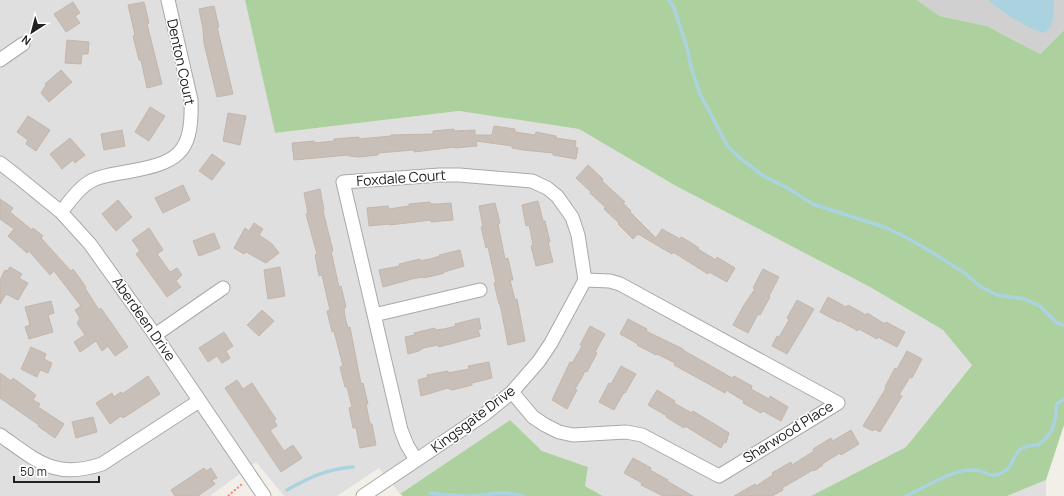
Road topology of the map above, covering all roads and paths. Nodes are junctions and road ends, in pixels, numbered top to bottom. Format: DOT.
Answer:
graph roads {
  1 [pos="168,0"];
  2 [pos="23,44"];
  3 [pos="0,60"];
  4 [pos="0,163"];
  5 [pos="60,212"];
  6 [pos="585,280"];
  7 [pos="223,288"];
  8 [pos="480,290"];
  9 [pos="374,315"];
  10 [pos="155,335"];
  11 [pos="512,392"];
  12 [pos="199,401"];
  13 [pos="0,435"];
  14 [pos="416,460"];
  15 [pos="251,478"];
  16 [pos="228,496"];
  17 [pos="264,496"];
  18 [pos="363,496"];
  1 -- 5 [label="street, Denton Court"];
  2 -- 3 [label="street"];
  4 -- 5 [label="street, Aberdeen Drive"];
  5 -- 10 [label="street, Aberdeen Drive"];
  6 -- 9 [label="street, Foxdale Court"];
  6 -- 11 [label="street, Kingsgate Drive"];
  6 -- 11 [label="street, Sharwood Place"];
  7 -- 10 [label="street"];
  8 -- 9 [label="street"];
  9 -- 14 [label="street, Foxdale Court"];
  10 -- 12 [label="street, Aberdeen Drive"];
  11 -- 14 [label="street, Kingsgate Drive"];
  12 -- 13 [label="street"];
  12 -- 15 [label="street, Aberdeen Drive"];
  14 -- 18 [label="street, Kingsgate Drive"];
  15 -- 16 [label="path"];
  15 -- 17 [label="street, Aberdeen Drive"];
}
